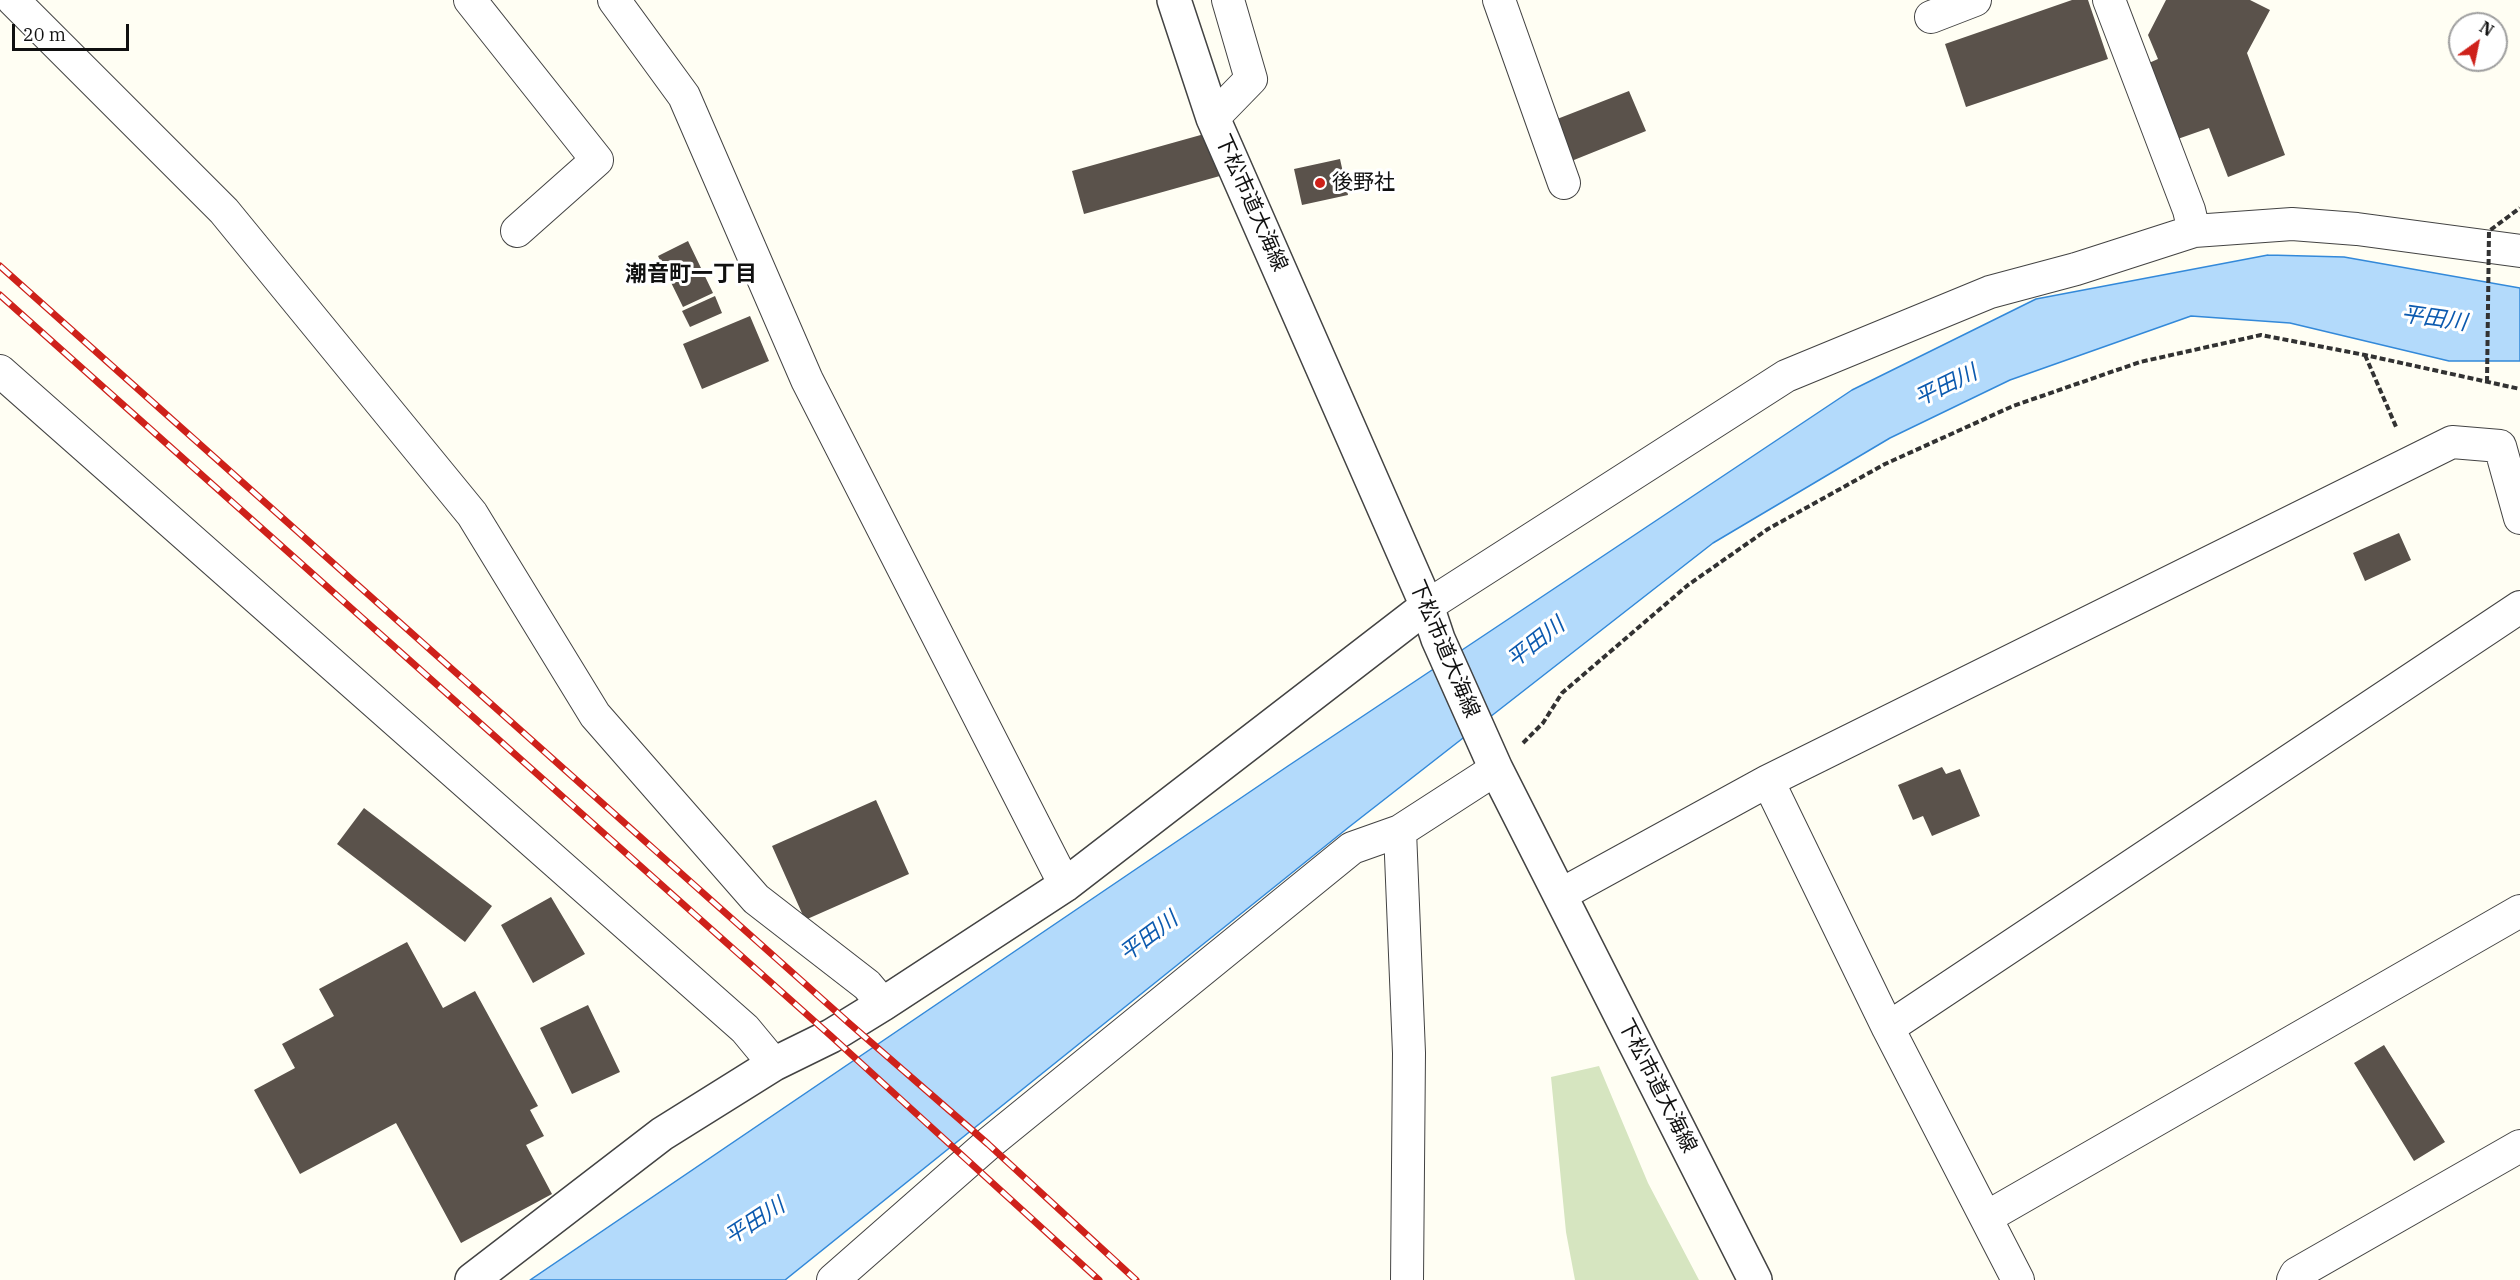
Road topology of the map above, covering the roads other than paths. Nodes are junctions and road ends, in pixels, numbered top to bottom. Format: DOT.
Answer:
graph roads {
  1 [pos="13,0"];
  2 [pos="470,0"];
  3 [pos="614,0"];
  4 [pos="1173,0"];
  5 [pos="1227,0"];
  6 [pos="1499,0"];
  7 [pos="1975,0"];
  8 [pos="2109,0"];
  9 [pos="1930,17"];
  10 [pos="1213,118"];
  11 [pos="1564,183"];
  12 [pos="517,231"];
  13 [pos="2194,231"];
  14 [pos="2520,251"];
  15 [pos="0,371"];
  16 [pos="2520,518"];
  17 [pos="1427,606"];
  18 [pos="2520,607"];
  19 [pos="1496,769"];
  20 [pos="1768,781"];
  21 [pos="1400,831"];
  22 [pos="1065,885"];
  23 [pos="1560,895"];
  24 [pos="2520,911"];
  25 [pos="883,1004"];
  26 [pos="1888,1028"];
  27 [pos="774,1064"];
  28 [pos="2520,1146"];
  29 [pos="1987,1217"];
  30 [pos="472,1280"];
  31 [pos="833,1280"];
  32 [pos="1407,1280"];
  33 [pos="1755,1280"];
  34 [pos="2018,1280"];
  35 [pos="2293,1280"];
  1 -- 25 [label="street"];
  2 -- 12 [label="street"];
  3 -- 22 [label="street"];
  4 -- 10 [label="street, 下松市道大海線"];
  5 -- 10 [label="street"];
  6 -- 11 [label="street"];
  7 -- 9 [label="street"];
  8 -- 13 [label="street"];
  10 -- 17 [label="street, 下松市道大海線"];
  13 -- 14 [label="street"];
  13 -- 17 [label="street"];
  15 -- 27 [label="street"];
  16 -- 20 [label="street"];
  17 -- 19 [label="street, 下松市道大海線"];
  17 -- 22 [label="street"];
  18 -- 26 [label="street"];
  19 -- 21 [label="street"];
  19 -- 23 [label="street, 下松市道大海線"];
  20 -- 23 [label="street"];
  20 -- 26 [label="street"];
  21 -- 31 [label="street"];
  21 -- 32 [label="street"];
  22 -- 25 [label="street"];
  23 -- 33 [label="street, 下松市道大海線"];
  24 -- 29 [label="street"];
  25 -- 27 [label="street"];
  26 -- 29 [label="street"];
  27 -- 30 [label="street"];
  28 -- 35 [label="street"];
  29 -- 34 [label="street"];
}
